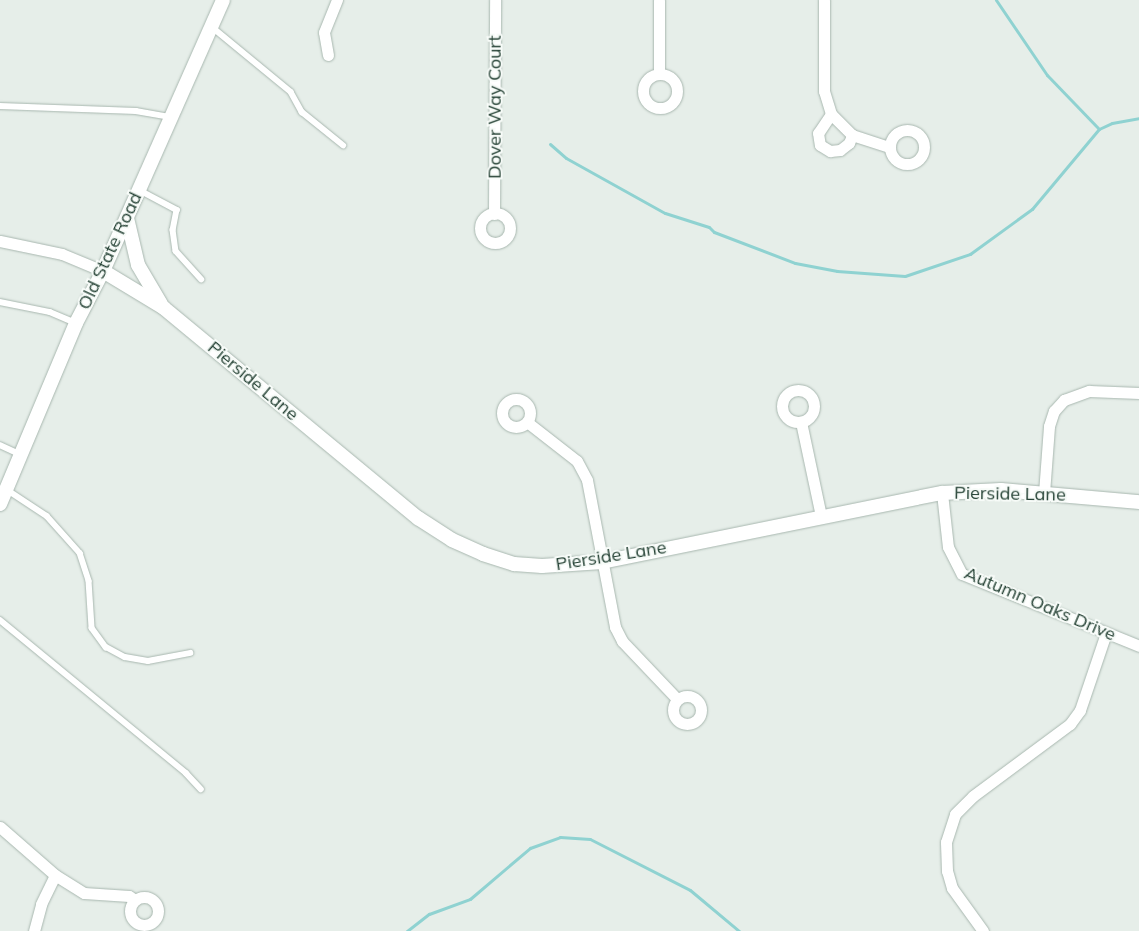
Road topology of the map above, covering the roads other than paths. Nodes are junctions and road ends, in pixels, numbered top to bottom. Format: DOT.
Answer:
graph roads {
  1 [pos="223,0"];
  2 [pos="337,0"];
  3 [pos="495,0"];
  4 [pos="659,0"];
  5 [pos="824,0"];
  6 [pos="211,26"];
  7 [pos="328,56"];
  8 [pos="659,74"];
  9 [pos="0,106"];
  10 [pos="831,114"];
  11 [pos="170,116"];
  12 [pos="852,135"];
  13 [pos="343,145"];
  14 [pos="890,147"];
  15 [pos="139,190"];
  16 [pos="494,214"];
  17 [pos="128,218"];
  18 [pos="0,241"];
  19 [pos="104,271"];
  20 [pos="201,279"];
  21 [pos="0,302"];
  22 [pos="164,308"];
  23 [pos="76,323"];
  24 [pos="1139,393"];
  25 [pos="527,422"];
  26 [pos="801,422"];
  27 [pos="0,445"];
  28 [pos="19,454"];
  29 [pos="6,489"];
  30 [pos="942,493"];
  31 [pos="1044,493"];
  32 [pos="1139,502"];
  33 [pos="0,504"];
  34 [pos="821,516"];
  35 [pos="602,562"];
  36 [pos="0,620"];
  37 [pos="1106,633"];
  38 [pos="1139,646"];
  39 [pos="190,653"];
  40 [pos="677,700"];
  41 [pos="201,790"];
  42 [pos="0,827"];
  43 [pos="55,875"];
  44 [pos="135,900"];
  45 [pos="34,931"];
  46 [pos="983,931"];
  1 -- 6 [label="street, Old State Road"];
  2 -- 7 [label="street"];
  3 -- 16 [label="street, Dover Way Court"];
  4 -- 8 [label="street"];
  5 -- 10 [label="street"];
  6 -- 11 [label="street, Old State Road"];
  6 -- 13 [label="lane"];
  9 -- 11 [label="lane"];
  10 -- 12 [label="street"];
  10 -- 12 [label="street"];
  11 -- 15 [label="street, Old State Road"];
  12 -- 14 [label="street"];
  15 -- 17 [label="street, Old State Road"];
  15 -- 20 [label="lane"];
  17 -- 19 [label="street, Old State Road"];
  17 -- 22 [label="street"];
  18 -- 19 [label="street, Pierside Lane"];
  19 -- 22 [label="street, Pierside Lane"];
  19 -- 23 [label="street, Old State Road"];
  21 -- 23 [label="lane"];
  22 -- 35 [label="street, Pierside Lane"];
  23 -- 28 [label="street, Old State Road"];
  24 -- 31 [label="street"];
  25 -- 35 [label="street"];
  26 -- 34 [label="street"];
  27 -- 28 [label="lane"];
  28 -- 29 [label="street, Old State Road"];
  29 -- 33 [label="street, Old State Road"];
  29 -- 39 [label="lane"];
  30 -- 31 [label="street, Pierside Lane"];
  30 -- 34 [label="street, Pierside Lane"];
  30 -- 37 [label="street, Autumn Oaks Drive"];
  31 -- 32 [label="street, Pierside Lane"];
  34 -- 35 [label="street, Pierside Lane"];
  35 -- 40 [label="street"];
  36 -- 41 [label="lane"];
  37 -- 38 [label="street, Autumn Oaks Drive"];
  37 -- 46 [label="street"];
  42 -- 43 [label="street"];
  43 -- 44 [label="street"];
  43 -- 45 [label="street"];
}
